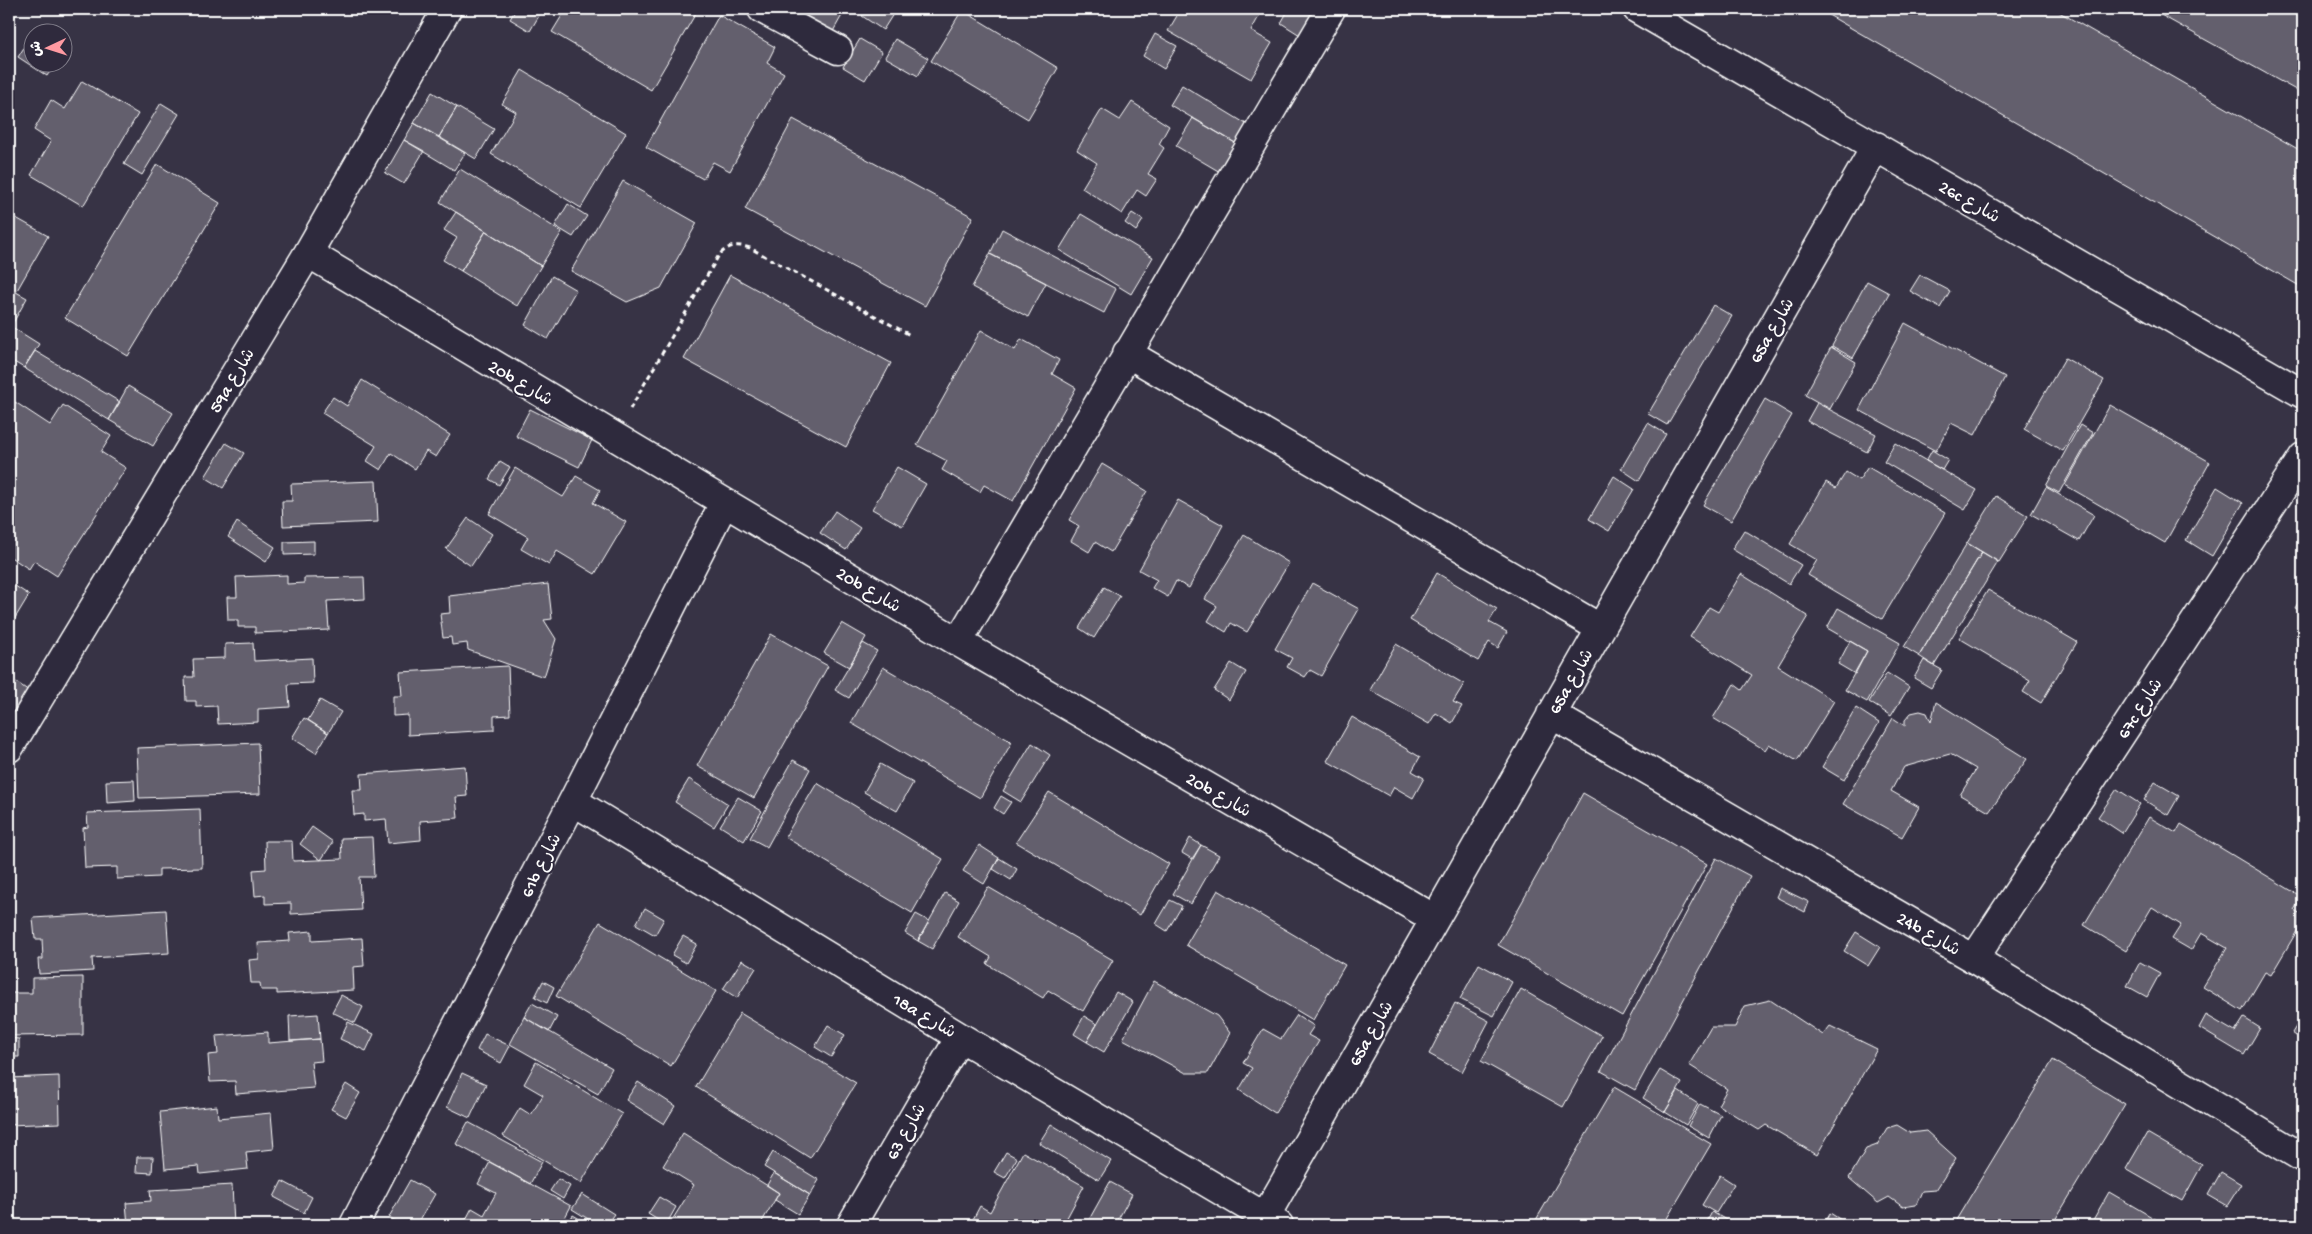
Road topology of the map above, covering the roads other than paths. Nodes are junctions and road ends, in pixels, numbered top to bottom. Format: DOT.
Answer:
graph roads {
  1 [pos="447,9"];
  2 [pos="762,9"];
  3 [pos="1331,9"];
  4 [pos="1637,9"];
  5 [pos="838,50"];
  6 [pos="1876,146"];
  7 [pos="308,253"];
  8 [pos="1126,353"];
  9 [pos="2303,394"];
  10 [pos="2303,457"];
  11 [pos="724,503"];
  12 [pos="1600,628"];
  13 [pos="958,642"];
  14 [pos="1551,714"];
  15 [pos="9,748"];
  16 [pos="573,801"];
  17 [pos="1434,919"];
  18 [pos="1974,959"];
  19 [pos="960,1036"];
  20 [pos="2303,1158"];
  21 [pos="1272,1221"];
  22 [pos="354,1225"];
  23 [pos="851,1225"];
  1 -- 7 [label="street, 59a شارع"];
  2 -- 5 [label="street"];
  3 -- 8 [label="street"];
  4 -- 6 [label="street, 26c شارع"];
  6 -- 9 [label="street, 26c شارع"];
  6 -- 12 [label="street, 65a شارع"];
  7 -- 11 [label="street, 20b شارع"];
  7 -- 15 [label="street, 59a شارع"];
  8 -- 12 [label="street"];
  8 -- 13 [label="street"];
  10 -- 18 [label="street, 67c شارع"];
  11 -- 13 [label="street, 20b شارع"];
  11 -- 16 [label="street, 61b شارع"];
  12 -- 14 [label="street, 65a شارع"];
  13 -- 17 [label="street, 20b شارع"];
  14 -- 17 [label="street, 65a شارع"];
  14 -- 18 [label="street, 24b شارع"];
  16 -- 19 [label="street, 18a شارع"];
  16 -- 22 [label="street, 61b شارع"];
  17 -- 21 [label="street, 65a شارع"];
  18 -- 20 [label="street, 24b شارع"];
  19 -- 21 [label="street, 18a شارع"];
  19 -- 23 [label="street, شارع 63"];
}
